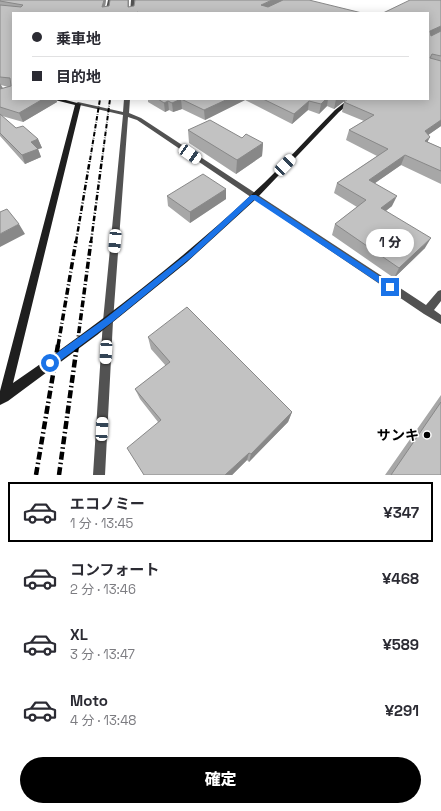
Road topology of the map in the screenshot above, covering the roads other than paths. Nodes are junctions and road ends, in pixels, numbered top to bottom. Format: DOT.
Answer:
graph roads {
  1 [pos="110,0"];
  2 [pos="133,0"];
  3 [pos="107,12"];
  4 [pos="132,12"];
  5 [pos="68,100"];
  6 [pos="127,100"];
  7 [pos="351,100"];
  8 [pos="81,101"];
  9 [pos="126,114"];
  10 [pos="254,197"];
  11 [pos="441,294"];
  12 [pos="428,311"];
  13 [pos="441,320"];
  14 [pos="108,321"];
  15 [pos="2,398"];
  16 [pos="99,475"];
  1 -- 3 [label="street"];
  2 -- 4 [label="street"];
  5 -- 8 [label="street"];
  6 -- 9 [label="street"];
  7 -- 10 [label="street"];
  8 -- 9 [label="street"];
  8 -- 15 [label="street"];
  9 -- 10 [label="street"];
  9 -- 14 [label="street"];
  10 -- 12 [label="street"];
  10 -- 14 [label="street"];
  11 -- 12 [label="street"];
  12 -- 13 [label="street"];
  14 -- 15 [label="street"];
  14 -- 16 [label="street"];
}
